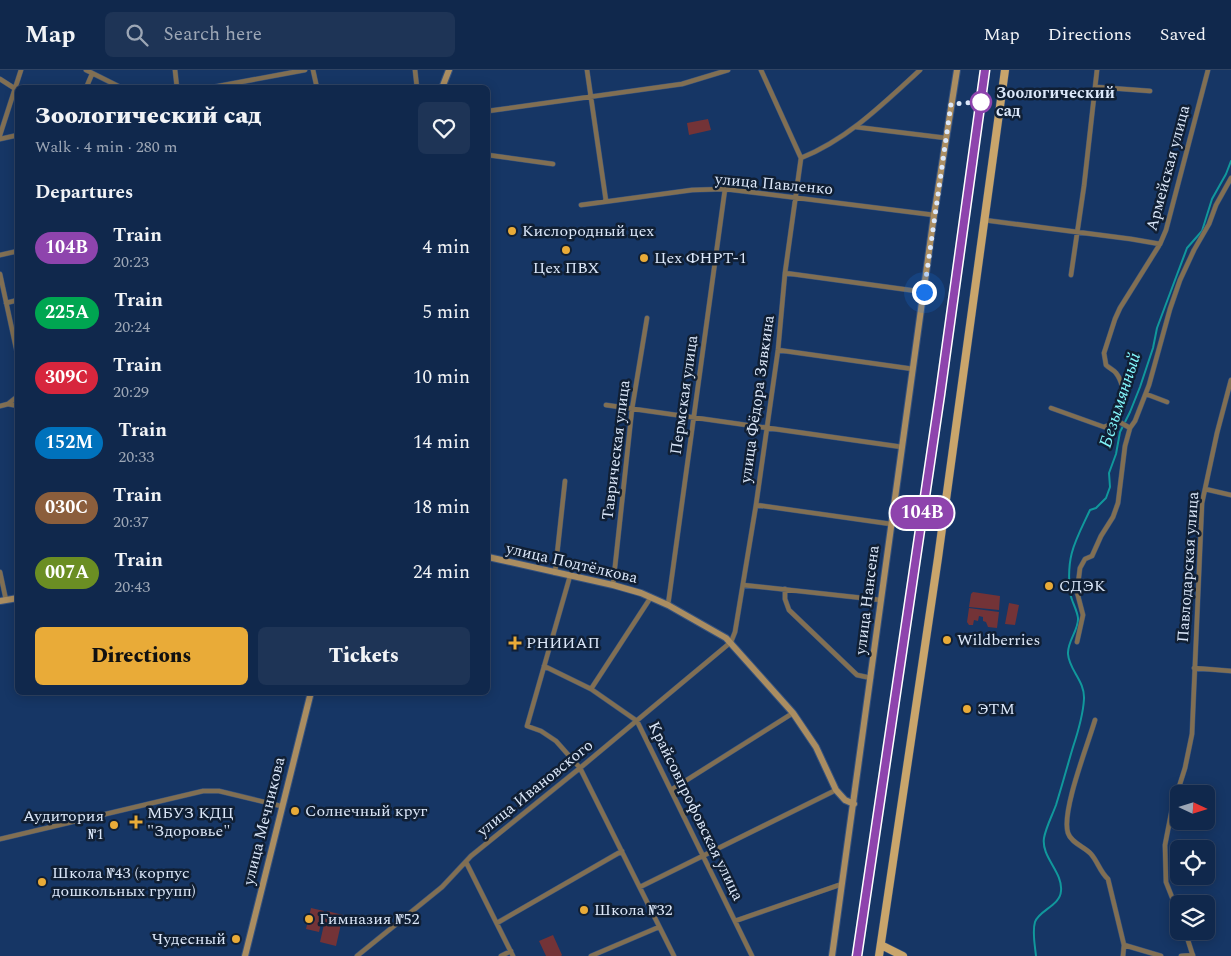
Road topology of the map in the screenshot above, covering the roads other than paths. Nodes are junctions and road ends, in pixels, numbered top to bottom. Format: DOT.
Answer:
graph roads {
  1 [pos="21,70"];
  2 [pos="86,70"];
  3 [pos="175,70"];
  4 [pos="305,70"];
  5 [pos="313,70"];
  6 [pos="415,70"];
  7 [pos="448,70"];
  8 [pos="587,70"];
  9 [pos="728,70"];
  10 [pos="761,70"];
  11 [pos="920,70"];
  12 [pos="957,70"];
  13 [pos="1005,70"];
  14 [pos="1097,70"];
  15 [pos="1208,70"];
  16 [pos="100,71"];
  17 [pos="92,74"];
  18 [pos="97,76"];
  19 [pos="0,80"];
  20 [pos="15,85"];
  21 [pos="87,85"];
  22 [pos="116,85"];
  23 [pos="177,85"];
  24 [pos="224,85"];
  25 [pos="316,85"];
  26 [pos="417,85"];
  27 [pos="443,85"];
  28 [pos="1096,87"];
  29 [pos="14,88"];
  30 [pos="1150,91"];
  31 [pos="592,97"];
  32 [pos="490,111"];
  33 [pos="856,127"];
  34 [pos="0,135"];
  35 [pos="15,136"];
  36 [pos="946,138"];
  37 [pos="0,139"];
  38 [pos="490,155"];
  39 [pos="801,158"];
  40 [pos="553,164"];
  41 [pos="1231,178"];
  42 [pos="725,189"];
  43 [pos="797,197"];
  44 [pos="606,201"];
  45 [pos="581,205"];
  46 [pos="934,214"];
  47 [pos="984,220"];
  48 [pos="1077,232"];
  49 [pos="1160,244"];
  50 [pos="15,251"];
  51 [pos="0,255"];
  52 [pos="785,273"];
  53 [pos="0,274"];
  54 [pos="1071,275"];
  55 [pos="924,292"];
  56 [pos="15,301"];
  57 [pos="6,303"];
  58 [pos="647,318"];
  59 [pos="15,344"];
  60 [pos="778,350"];
  61 [pos="913,369"];
  62 [pos="1231,380"];
  63 [pos="1146,394"];
  64 [pos="15,398"];
  65 [pos="1167,402"];
  66 [pos="8,404"];
  67 [pos="15,405"];
  68 [pos="606,405"];
  69 [pos="0,406"];
  70 [pos="1051,408"];
  71 [pos="632,409"];
  72 [pos="694,417"];
  73 [pos="1118,421"];
  74 [pos="766,427"];
  75 [pos="1130,428"];
  76 [pos="902,447"];
  77 [pos="564,481"];
  78 [pos="1206,489"];
  79 [pos="1231,495"];
  80 [pos="756,505"];
  81 [pos="891,524"];
  82 [pos="490,557"];
  83 [pos="0,572"];
  84 [pos="555,573"];
  85 [pos="570,576"];
  86 [pos="613,585"];
  87 [pos="743,585"];
  88 [pos="785,590"];
  89 [pos="651,597"];
  90 [pos="881,600"];
  91 [pos="3,601"];
  92 [pos="668,605"];
  93 [pos="730,642"];
  94 [pos="1077,642"];
  95 [pos="544,666"];
  96 [pos="1194,668"];
  97 [pos="1231,671"];
  98 [pos="871,678"];
  99 [pos="591,689"];
  100 [pos="310,695"];
  101 [pos="793,713"];
  102 [pos="637,720"];
  103 [pos="1095,720"];
  104 [pos="580,768"];
  105 [pos="671,790"];
  106 [pos="836,790"];
  107 [pos="854,804"];
  108 [pos="281,806"];
  109 [pos="0,839"];
  110 [pos="622,851"];
  111 [pos="704,856"];
  112 [pos="466,862"];
  113 [pos="842,884"];
  114 [pos="640,887"];
  115 [pos="1171,895"];
  116 [pos="735,920"];
  117 [pos="497,923"];
  118 [pos="660,927"];
  119 [pos="1188,940"];
  120 [pos="881,945"];
  121 [pos="1124,945"];
  122 [pos="512,954"];
  123 [pos="1193,955"];
  124 [pos="245,956"];
  125 [pos="357,956"];
  126 [pos="501,956"];
  127 [pos="591,956"];
  128 [pos="674,956"];
  129 [pos="752,956"];
  130 [pos="832,956"];
  131 [pos="879,956"];
  132 [pos="903,956"];
  133 [pos="1123,956"];
  134 [pos="1162,956"];
  135 [pos="1181,956"];
  1 -- 20 [label="street"];
  2 -- 17 [label="street"];
  3 -- 23 [label="street"];
  4 -- 24 [label="street"];
  5 -- 25 [label="street"];
  6 -- 26 [label="street"];
  7 -- 27 [label="main road"];
  8 -- 31 [label="street"];
  9 -- 31 [label="street"];
  10 -- 39 [label="street"];
  11 -- 33 [label="street"];
  12 -- 36 [label="main road, улица Нансена"];
  13 -- 47 [label="main road"];
  14 -- 28 [label="street"];
  15 -- 49 [label="street, Армейская улица"];
  16 -- 18 [label="street"];
  17 -- 18 [label="street"];
  17 -- 21 [label="street"];
  18 -- 22 [label="street"];
  19 -- 29 [label="street"];
  28 -- 30 [label="street"];
  28 -- 48 [label="street"];
  29 -- 34 [label="street"];
  31 -- 32 [label="street"];
  31 -- 44 [label="street"];
  33 -- 36 [label="street"];
  33 -- 39 [label="street"];
  35 -- 37 [label="street"];
  36 -- 46 [label="main road, улица Нансена"];
  38 -- 40 [label="street"];
  39 -- 43 [label="street, улица Фёдора Зявкина"];
  41 -- 63 [label="street"];
  42 -- 43 [label="street, улица Павленко"];
  42 -- 44 [label="street, улица Павленко"];
  42 -- 72 [label="street, Пермская улица"];
  43 -- 46 [label="street, улица Павленко"];
  43 -- 52 [label="street, улица Фёдора Зявкина"];
  44 -- 45 [label="street, улица Павленко"];
  46 -- 55 [label="main road, улица Нансена"];
  47 -- 48 [label="street"];
  47 -- 120 [label="main road"];
  48 -- 49 [label="street"];
  48 -- 54 [label="street"];
  49 -- 73 [label="street, Армейская улица"];
  50 -- 51 [label="street"];
  52 -- 55 [label="street"];
  52 -- 60 [label="street, улица Фёдора Зявкина"];
  53 -- 57 [label="street"];
  55 -- 61 [label="main road, улица Нансена"];
  56 -- 57 [label="street"];
  57 -- 59 [label="street"];
  58 -- 71 [label="street, Таврическая улица"];
  60 -- 61 [label="street"];
  60 -- 74 [label="street, улица Фёдора Зявкина"];
  61 -- 76 [label="main road, улица Нансена"];
  62 -- 78 [label="street, Павлодарская улица"];
  63 -- 65 [label="street"];
  63 -- 75 [label="street"];
  64 -- 66 [label="street"];
  66 -- 67 [label="street"];
  66 -- 69 [label="street"];
  68 -- 71 [label="street"];
  70 -- 73 [label="street"];
  71 -- 72 [label="street"];
  71 -- 86 [label="street, Таврическая улица"];
  72 -- 74 [label="street"];
  72 -- 92 [label="street, Пермская улица"];
  73 -- 75 [label="street"];
  74 -- 76 [label="street"];
  74 -- 80 [label="street, улица Фёдора Зявкина"];
  75 -- 94 [label="street"];
  76 -- 81 [label="main road, улица Нансена"];
  77 -- 84 [label="street"];
  78 -- 79 [label="street"];
  78 -- 96 [label="street, Павлодарская улица"];
  80 -- 81 [label="street"];
  80 -- 87 [label="street, улица Фёдора Зявкина"];
  81 -- 90 [label="main road, улица Нансена"];
  82 -- 84 [label="main road, улица Подтёлкова"];
  83 -- 91 [label="street"];
  84 -- 85 [label="main road, улица Подтёлкова"];
  85 -- 86 [label="main road, улица Подтёлкова"];
  85 -- 95 [label="street"];
  86 -- 89 [label="main road, улица Подтёлкова"];
  87 -- 88 [label="street"];
  87 -- 93 [label="street, улица Фёдора Зявкина"];
  88 -- 90 [label="street"];
  88 -- 98 [label="street"];
  89 -- 92 [label="main road, улица Подтёлкова"];
  89 -- 99 [label="street"];
  90 -- 98 [label="main road, улица Нансена"];
  92 -- 93 [label="main road, улица Подтёлкова"];
  93 -- 101 [label="main road, улица Подтёлкова"];
  93 -- 102 [label="street, улица Ивановского"];
  95 -- 99 [label="street, Крайсовпрофовская улица"];
  95 -- 104 [label="street"];
  96 -- 97 [label="street"];
  96 -- 115 [label="street, Павлодарская улица"];
  98 -- 107 [label="main road, улица Нансена"];
  99 -- 102 [label="street, Крайсовпрофовская улица"];
  100 -- 108 [label="main road, улица Мечникова"];
  101 -- 105 [label="street"];
  101 -- 106 [label="main road, улица Подтёлкова"];
  102 -- 104 [label="street, улица Ивановского"];
  102 -- 105 [label="street, Крайсовпрофовская улица"];
  103 -- 121 [label="street"];
  104 -- 110 [label="street"];
  104 -- 112 [label="street, улица Ивановского"];
  105 -- 111 [label="street, Крайсовпрофовская улица"];
  106 -- 107 [label="main road, улица Подтёлкова"];
  106 -- 111 [label="street"];
  107 -- 113 [label="main road, улица Нансена"];
  108 -- 109 [label="street"];
  108 -- 124 [label="main road, улица Мечникова"];
  110 -- 114 [label="street"];
  110 -- 117 [label="street"];
  111 -- 114 [label="street"];
  111 -- 116 [label="street, Крайсовпрофовская улица"];
  112 -- 117 [label="street"];
  112 -- 125 [label="street, улица Ивановского"];
  113 -- 116 [label="street"];
  113 -- 130 [label="main road, улица Нансена"];
  114 -- 118 [label="street"];
  116 -- 129 [label="street, Крайсовпрофовская улица"];
  117 -- 122 [label="street"];
  118 -- 127 [label="street"];
  118 -- 128 [label="street"];
  119 -- 123 [label="street"];
  120 -- 131 [label="main road"];
  120 -- 132 [label="main road"];
  121 -- 133 [label="street"];
  121 -- 134 [label="street"];
  122 -- 126 [label="street"];
  123 -- 135 [label="street"];
}
